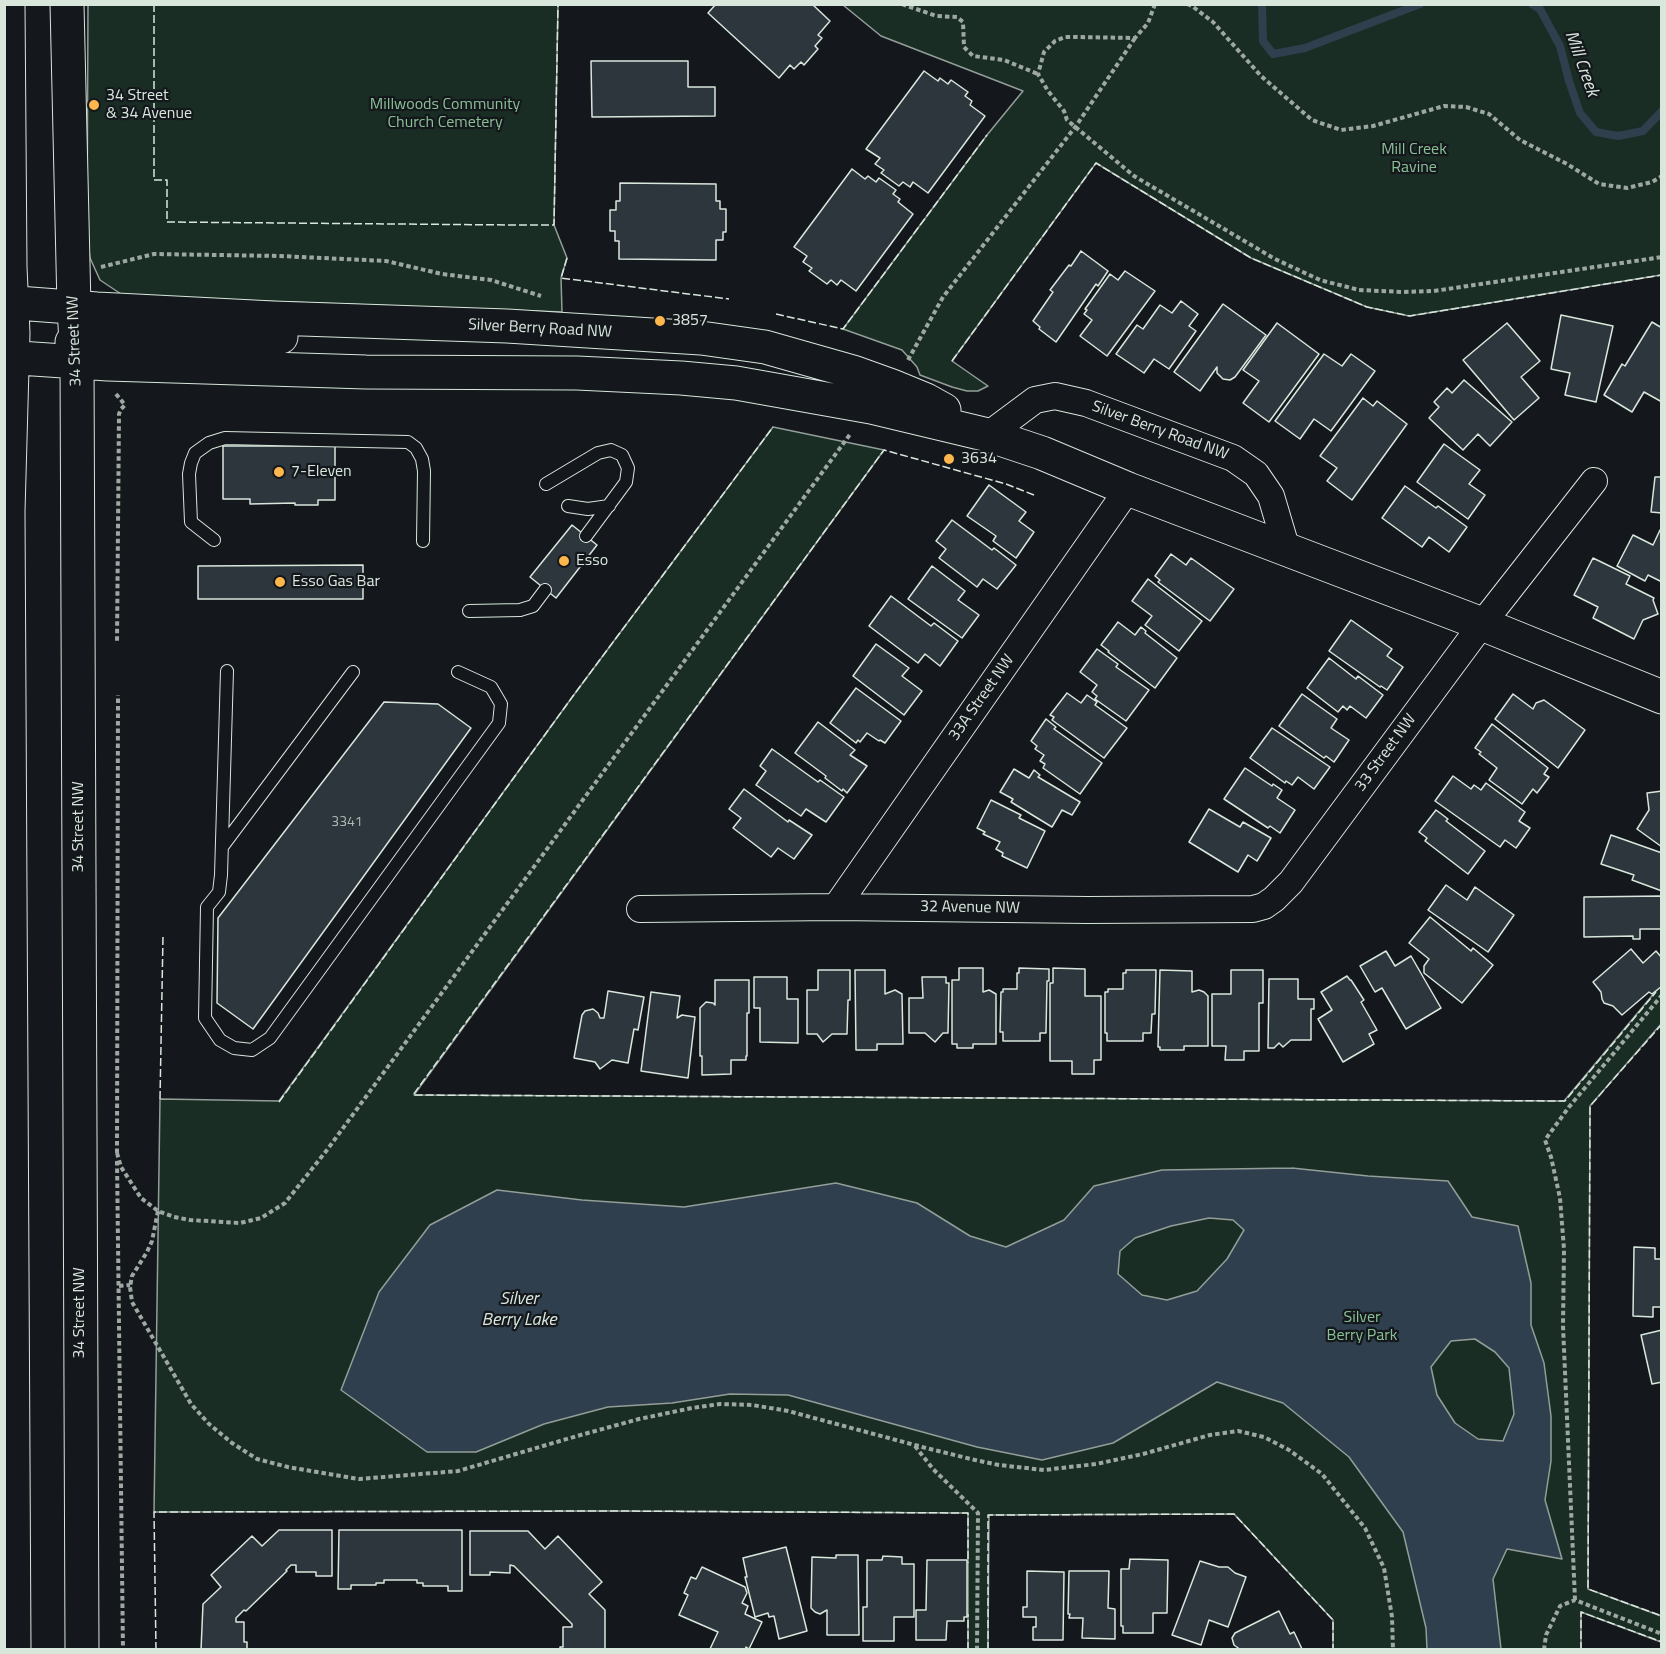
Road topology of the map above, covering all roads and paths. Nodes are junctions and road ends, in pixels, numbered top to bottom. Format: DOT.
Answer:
graph roads {
  1 [pos="8,4"];
  2 [pos="67,4"];
  3 [pos="902,4"];
  4 [pos="1155,4"];
  5 [pos="1187,4"];
  6 [pos="1135,38"];
  7 [pos="1038,74"];
  8 [pos="1076,126"];
  9 [pos="1662,176"];
  10 [pos="1662,257"];
  11 [pos="97,268"];
  12 [pos="543,297"];
  13 [pos="8,302"];
  14 [pos="74,307"];
  15 [pos="362,321"];
  16 [pos="77,351"];
  17 [pos="8,357"];
  18 [pos="909,358"];
  19 [pos="115,393"];
  20 [pos="988,435"];
  21 [pos="849,438"];
  22 [pos="1594,481"];
  23 [pos="546,484"];
  24 [pos="1128,489"];
  25 [pos="568,506"];
  26 [pos="609,506"];
  27 [pos="586,536"];
  28 [pos="214,540"];
  29 [pos="423,541"];
  30 [pos="1287,550"];
  31 [pos="545,590"];
  32 [pos="469,611"];
  33 [pos="1482,624"];
  34 [pos="117,643"];
  35 [pos="227,671"];
  36 [pos="352,672"];
  37 [pos="458,672"];
  38 [pos="118,695"];
  39 [pos="1662,697"];
  40 [pos="222,847"];
  41 [pos="1291,882"];
  42 [pos="836,907"];
  43 [pos="640,909"];
  44 [pos="1662,995"];
  45 [pos="117,1153"];
  46 [pos="158,1211"];
  47 [pos="130,1285"];
  48 [pos="119,1286"];
  49 [pos="914,1445"];
  50 [pos="1575,1600"];
  51 [pos="1662,1634"];
  52 [pos="14,1650"];
  53 [pos="82,1650"];
  54 [pos="123,1650"];
  55 [pos="977,1650"];
  56 [pos="1393,1650"];
  57 [pos="1544,1650"];
  1 -- 13 [label="main road"];
  2 -- 14 [label="main road, 34 Street NW"];
  3 -- 7 [label="path"];
  4 -- 6 [label="path"];
  5 -- 9 [label="path"];
  6 -- 7 [label="path"];
  6 -- 8 [label="path"];
  7 -- 8 [label="path"];
  8 -- 10 [label="path"];
  8 -- 18 [label="path"];
  11 -- 12 [label="path"];
  13 -- 14 [label="main road, Silver Berry Road NW"];
  13 -- 17 [label="main road"];
  14 -- 15 [label="main road, Silver Berry Road NW"];
  14 -- 16 [label="main road, 34 Street NW"];
  15 -- 16 [label="main road"];
  15 -- 20 [label="main road, Silver Berry Road NW"];
  16 -- 17 [label="main road"];
  16 -- 20 [label="main road, Silver Berry Road NW"];
  16 -- 53 [label="main road, 34 Street NW"];
  17 -- 52 [label="main road"];
  19 -- 34 [label="path"];
  20 -- 24 [label="main road, Silver Berry Road NW"];
  20 -- 30 [label="street, Silver Berry Road NW"];
  21 -- 46 [label="path"];
  22 -- 33 [label="street"];
  23 -- 26 [label="lane"];
  24 -- 30 [label="main road, Silver Berry Road NW"];
  24 -- 42 [label="street, 33A Street NW"];
  25 -- 26 [label="lane"];
  26 -- 27 [label="lane"];
  28 -- 29 [label="lane"];
  30 -- 33 [label="main road, Silver Berry Road NW"];
  31 -- 32 [label="lane"];
  33 -- 39 [label="main road, Silver Berry Road NW"];
  33 -- 41 [label="street, 33 Street NW"];
  35 -- 40 [label="lane"];
  36 -- 40 [label="lane"];
  37 -- 40 [label="lane"];
  38 -- 45 [label="path"];
  41 -- 42 [label="street, 32 Avenue NW"];
  42 -- 43 [label="street, 32 Avenue NW"];
  44 -- 50 [label="path"];
  45 -- 46 [label="path"];
  45 -- 48 [label="path"];
  46 -- 47 [label="path"];
  47 -- 48 [label="path"];
  47 -- 49 [label="path"];
  48 -- 54 [label="path"];
  49 -- 55 [label="path"];
  49 -- 56 [label="path"];
  50 -- 51 [label="path"];
  50 -- 57 [label="path"];
}
